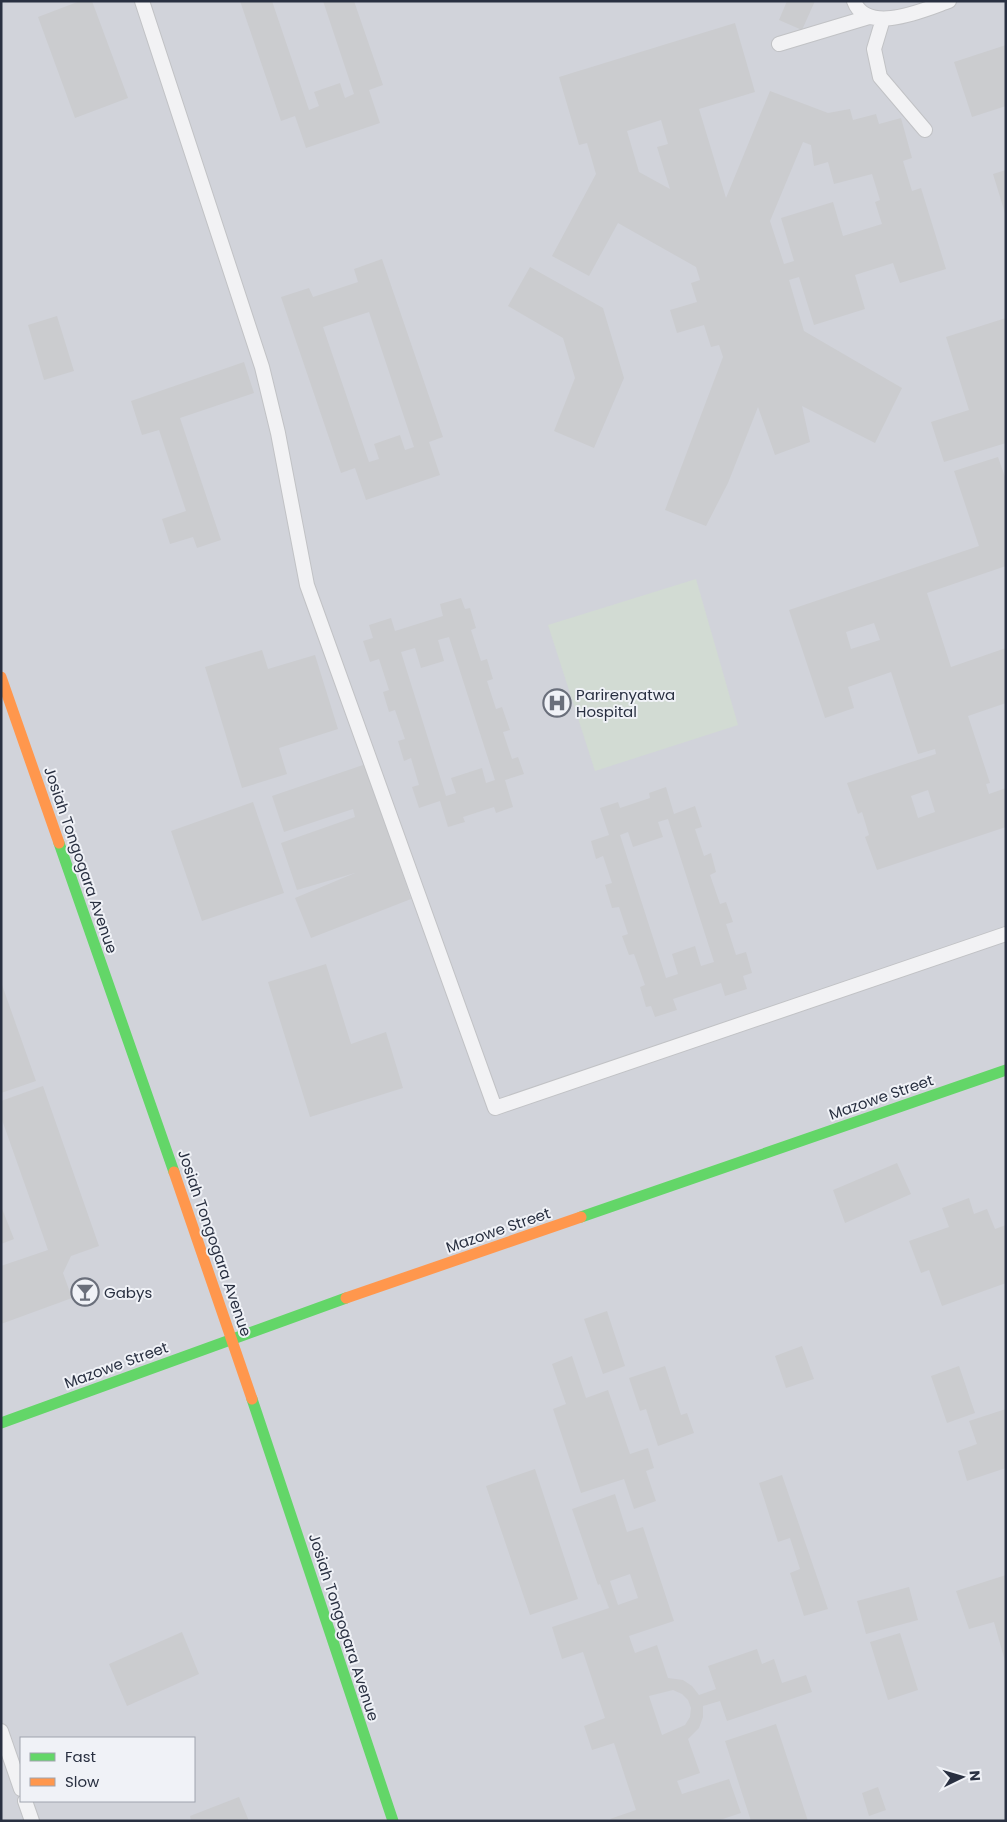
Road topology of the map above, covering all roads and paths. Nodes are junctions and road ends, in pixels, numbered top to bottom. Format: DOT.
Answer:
graph roads {
  1 [pos="142,1"];
  2 [pos="854,1"];
  3 [pos="949,1"];
  4 [pos="876,18"];
  5 [pos="779,44"];
  6 [pos="925,130"];
  7 [pos="1,677"];
  8 [pos="1006,934"];
  9 [pos="1006,1070"];
  10 [pos="232,1338"];
  11 [pos="1,1423"];
  12 [pos="1,1731"];
  13 [pos="20,1786"];
  14 [pos="25,1802"];
  15 [pos="32,1821"];
  16 [pos="393,1821"];
  1 -- 8 [label="lane"];
  2 -- 4 [label="lane"];
  3 -- 4 [label="lane"];
  4 -- 5 [label="lane"];
  4 -- 6 [label="lane"];
  7 -- 10 [label="main road, Josiah Tongogara Avenue"];
  9 -- 10 [label="main road, Mazowe Street"];
  10 -- 11 [label="main road, Mazowe Street"];
  10 -- 16 [label="main road, Josiah Tongogara Avenue"];
  12 -- 13 [label="lane"];
  14 -- 15 [label="lane"];
}
